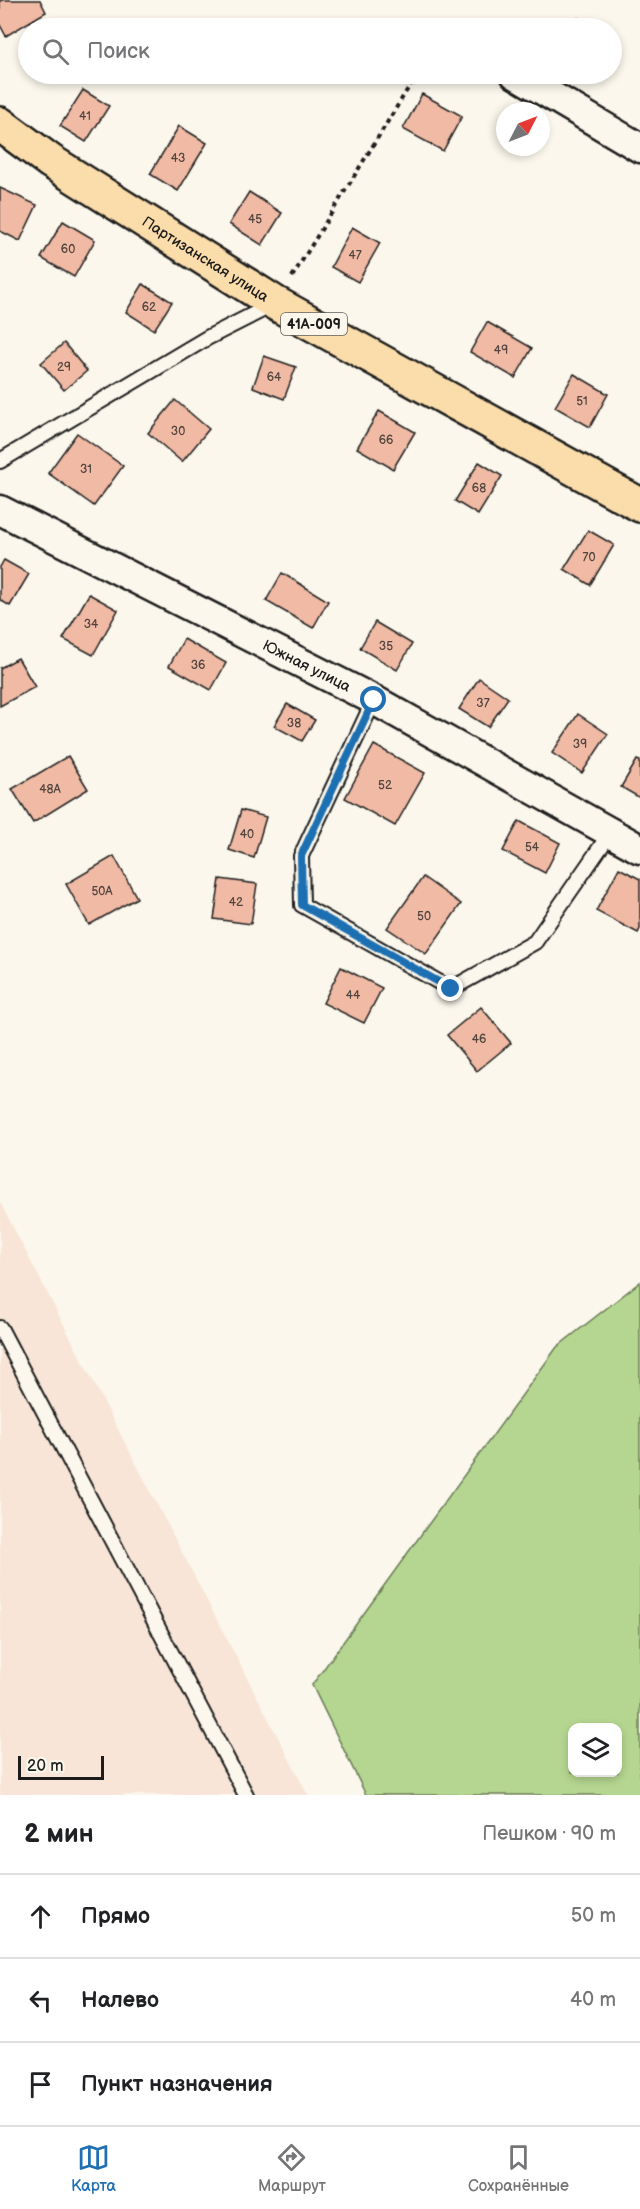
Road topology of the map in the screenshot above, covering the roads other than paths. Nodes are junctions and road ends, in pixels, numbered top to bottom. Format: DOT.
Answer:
graph roads {
  1 [pos="531,84"];
  2 [pos="0,124"];
  3 [pos="640,148"];
  4 [pos="275,303"];
  5 [pos="0,461"];
  6 [pos="640,505"];
  7 [pos="0,510"];
  8 [pos="374,700"];
  9 [pos="611,832"];
  10 [pos="640,849"];
  11 [pos="0,1328"];
  12 [pos="246,1795"];
  1 -- 3 [label="street"];
  2 -- 4 [label="main road, Партизанская улица / 41А-009"];
  4 -- 5 [label="lane"];
  4 -- 6 [label="main road, Партизанская улица / 41А-009"];
  7 -- 8 [label="street, Южная улица"];
  8 -- 9 [label="street, Южная улица"];
  8 -- 9 [label="lane"];
  9 -- 10 [label="street, Южная улица"];
  11 -- 12 [label="lane"];
}
